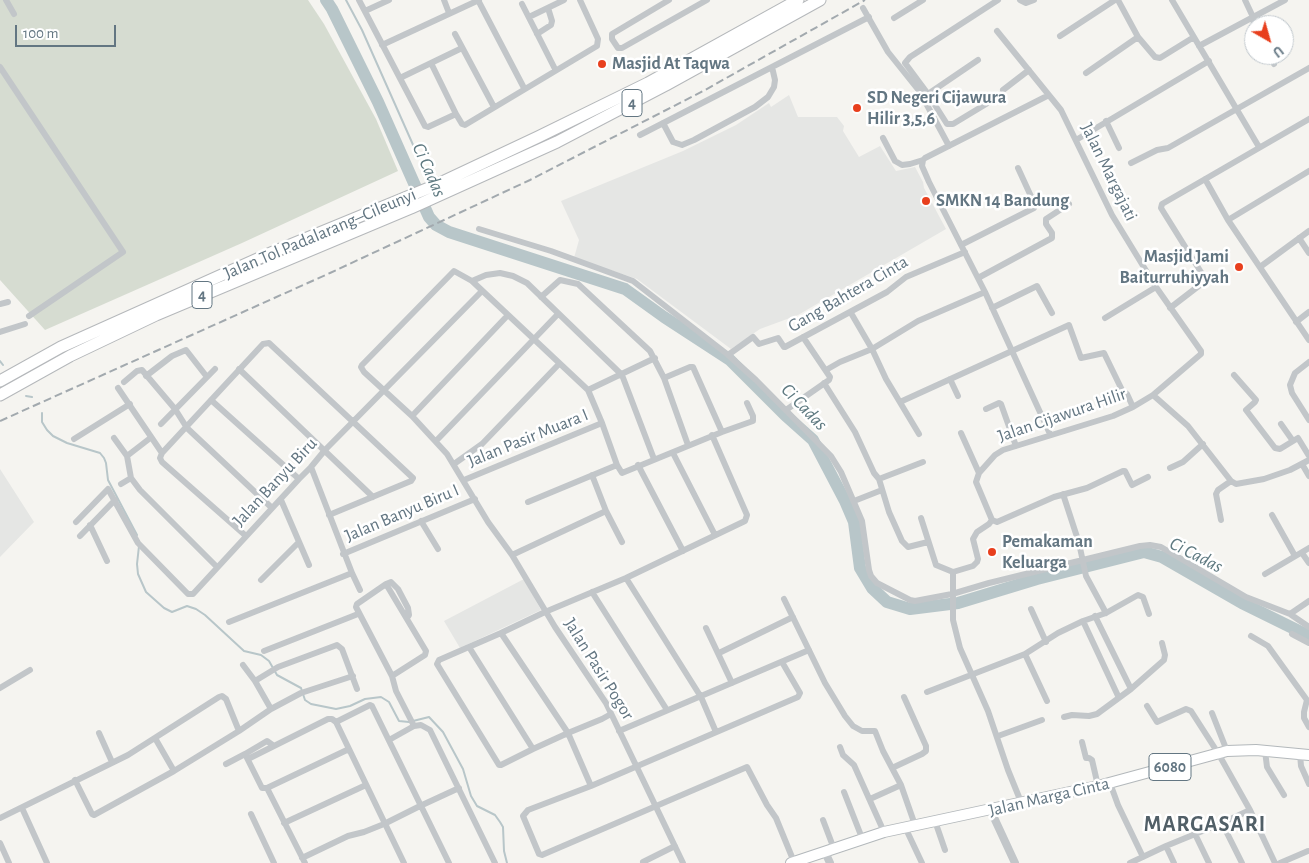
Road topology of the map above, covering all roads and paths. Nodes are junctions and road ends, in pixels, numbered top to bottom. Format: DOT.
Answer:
graph roads {
  1 [pos="6,0"];
  2 [pos="359,0"];
  3 [pos="389,0"];
  4 [pos="444,0"];
  5 [pos="478,0"];
  6 [pos="564,0"];
  7 [pos="580,0"];
  8 [pos="669,0"];
  9 [pos="798,0"];
  10 [pos="820,0"];
  11 [pos="923,0"];
  12 [pos="998,0"];
  13 [pos="1020,0"];
  14 [pos="1034,0"];
  15 [pos="1116,0"];
  16 [pos="1172,0"];
  17 [pos="1245,0"];
  18 [pos="1285,0"];
  19 [pos="705,1"];
  20 [pos="522,4"];
  21 [pos="548,8"];
  22 [pos="864,8"];
  23 [pos="365,11"];
  24 [pos="449,13"];
  25 [pos="14,14"];
  26 [pos="1252,15"];
  27 [pos="1255,15"];
  28 [pos="530,17"];
  29 [pos="869,17"];
  30 [pos="894,18"];
  31 [pos="1244,21"];
  32 [pos="997,31"];
  33 [pos="455,34"];
  34 [pos="537,34"];
  35 [pos="1060,36"];
  36 [pos="1138,36"];
  37 [pos="1194,37"];
  38 [pos="382,45"];
  39 [pos="1199,46"];
  40 [pos="462,48"];
  41 [pos="978,60"];
  42 [pos="1208,61"];
  43 [pos="432,63"];
  44 [pos="0,67"];
  45 [pos="772,67"];
  46 [pos="1309,68"];
  47 [pos="555,69"];
  48 [pos="1029,70"];
  49 [pos="1086,73"];
  50 [pos="400,78"];
  51 [pos="524,88"];
  52 [pos="1003,90"];
  53 [pos="928,94"];
  54 [pos="1050,95"];
  55 [pos="996,98"];
  56 [pos="494,107"];
  57 [pos="1238,109"];
  58 [pos="456,114"];
  59 [pos="1309,118"];
  60 [pos="1106,121"];
  61 [pos="663,123"];
  62 [pos="640,135"];
  63 [pos="883,138"];
  64 [pos="1076,140"];
  65 [pos="949,146"];
  66 [pos="1259,147"];
  67 [pos="1119,148"];
  68 [pos="922,160"];
  69 [pos="1131,163"];
  70 [pos="1018,168"];
  71 [pos="1309,171"];
  72 [pos="1205,180"];
  73 [pos="437,190"];
  74 [pos="409,202"];
  75 [pos="1069,204"];
  76 [pos="1228,220"];
  77 [pos="478,229"];
  78 [pos="1309,231"];
  79 [pos="1299,238"];
  80 [pos="961,245"];
  81 [pos="965,252"];
  82 [pos="1309,253"];
  83 [pos="1260,267"];
  84 [pos="978,278"];
  85 [pos="472,281"];
  86 [pos="1156,287"];
  87 [pos="481,292"];
  88 [pos="985,292"];
  89 [pos="542,297"];
  90 [pos="8,302"];
  91 [pos="0,304"];
  92 [pos="992,308"];
  93 [pos="1170,308"];
  94 [pos="1309,312"];
  95 [pos="851,313"];
  96 [pos="1052,313"];
  97 [pos="558,314"];
  98 [pos="29,316"];
  99 [pos="508,316"];
  100 [pos="1105,318"];
  101 [pos="1296,322"];
  102 [pos="25,324"];
  103 [pos="0,332"];
  104 [pos="803,337"];
  105 [pos="535,340"];
  106 [pos="1309,340"];
  107 [pos="872,349"];
  108 [pos="1012,351"];
  109 [pos="728,355"];
  110 [pos="655,358"];
  111 [pos="1309,362"];
  112 [pos="559,364"];
  113 [pos="215,369"];
  114 [pos="238,369"];
  115 [pos="826,370"];
  116 [pos="622,375"];
  117 [pos="1234,375"];
  118 [pos="146,376"];
  119 [pos="207,377"];
  120 [pos="664,378"];
  121 [pos="950,379"];
  122 [pos="0,381"];
  123 [pos="124,382"];
  124 [pos="824,383"];
  125 [pos="118,388"];
  126 [pos="588,390"];
  127 [pos="384,391"];
  128 [pos="0,395"];
  129 [pos="1153,395"];
  130 [pos="958,396"];
  131 [pos="212,400"];
  132 [pos="900,402"];
  133 [pos="746,403"];
  134 [pos="130,404"];
  135 [pos="1133,407"];
  136 [pos="175,409"];
  137 [pos="986,409"];
  138 [pos="786,410"];
  139 [pos="412,416"];
  140 [pos="1309,420"];
  141 [pos="353,422"];
  142 [pos="602,423"];
  143 [pos="161,424"];
  144 [pos="1281,424"];
  145 [pos="187,428"];
  146 [pos="722,432"];
  147 [pos="961,433"];
  148 [pos="919,434"];
  149 [pos="1050,434"];
  150 [pos="712,435"];
  151 [pos="114,438"];
  152 [pos="74,439"];
  153 [pos="149,439"];
  154 [pos="1293,441"];
  155 [pos="436,442"];
  156 [pos="1204,444"];
  157 [pos="688,445"];
  158 [pos="1016,446"];
  159 [pos="325,450"];
  160 [pos="673,452"];
  161 [pos="162,453"];
  162 [pos="127,456"];
  163 [pos="1309,458"];
  164 [pos="654,459"];
  165 [pos="923,462"];
  166 [pos="454,464"];
  167 [pos="1302,464"];
  168 [pos="617,465"];
  169 [pos="638,465"];
  170 [pos="311,467"];
  171 [pos="1170,468"];
  172 [pos="979,473"];
  173 [pos="592,476"];
  174 [pos="1309,476"];
  175 [pos="1148,477"];
  176 [pos="131,478"];
  177 [pos="299,478"];
  178 [pos="879,479"];
  179 [pos="464,480"];
  180 [pos="1231,481"];
  181 [pos="121,484"];
  182 [pos="882,490"];
  183 [pos="1063,494"];
  184 [pos="373,497"];
  185 [pos="475,499"];
  186 [pos="115,500"];
  187 [pos="281,500"];
  188 [pos="854,501"];
  189 [pos="528,502"];
  190 [pos="272,508"];
  191 [pos="606,511"];
  192 [pos="329,515"];
  193 [pos="1272,515"];
  194 [pos="921,518"];
  195 [pos="992,520"];
  196 [pos="1220,520"];
  197 [pos="421,521"];
  198 [pos="76,522"];
  199 [pos="90,525"];
  200 [pos="715,535"];
  201 [pos="80,536"];
  202 [pos="246,536"];
  203 [pos="622,542"];
  204 [pos="928,542"];
  205 [pos="298,543"];
  206 [pos="1309,548"];
  207 [pos="438,549"];
  208 [pos="682,550"];
  209 [pos="343,554"];
  210 [pos="1298,554"];
  211 [pos="512,555"];
  212 [pos="107,561"];
  213 [pos="1084,561"];
  214 [pos="1309,563"];
  215 [pos="309,566"];
  216 [pos="217,567"];
  217 [pos="953,572"];
  218 [pos="352,573"];
  219 [pos="1265,574"];
  220 [pos="626,578"];
  221 [pos="261,580"];
  222 [pos="360,590"];
  223 [pos="592,592"];
  224 [pos="952,595"];
  225 [pos="784,599"];
  226 [pos="1309,602"];
  227 [pos="1031,609"];
  228 [pos="545,612"];
  229 [pos="1106,613"];
  230 [pos="358,614"];
  231 [pos="1149,614"];
  232 [pos="1290,614"];
  233 [pos="793,616"];
  234 [pos="1095,616"];
  235 [pos="1083,621"];
  236 [pos="229,622"];
  237 [pos="1309,627"];
  238 [pos="706,628"];
  239 [pos="501,633"];
  240 [pos="1292,634"];
  241 [pos="1251,636"];
  242 [pos="1046,642"];
  243 [pos="1162,643"];
  244 [pos="1309,643"];
  245 [pos="469,647"];
  246 [pos="809,650"];
  247 [pos="264,651"];
  248 [pos="719,653"];
  249 [pos="1025,654"];
  250 [pos="782,662"];
  251 [pos="243,665"];
  252 [pos="30,670"];
  253 [pos="972,675"];
  254 [pos="353,676"];
  255 [pos="392,676"];
  256 [pos="255,681"];
  257 [pos="732,683"];
  258 [pos="0,688"];
  259 [pos="357,689"];
  260 [pos="1131,689"];
  261 [pos="927,692"];
  262 [pos="701,697"];
  263 [pos="904,698"];
  264 [pos="1120,698"];
  265 [pos="1046,701"];
  266 [pos="1147,706"];
  267 [pos="271,709"];
  268 [pos="667,710"];
  269 [pos="1212,713"];
  270 [pos="611,714"];
  271 [pos="1064,717"];
  272 [pos="1042,720"];
  273 [pos="336,722"];
  274 [pos="413,725"];
  275 [pos="1309,727"];
  276 [pos="239,731"];
  277 [pos="620,731"];
  278 [pos="716,732"];
  279 [pos="99,733"];
  280 [pos="568,733"];
  281 [pos="998,736"];
  282 [pos="155,738"];
  283 [pos="389,740"];
  284 [pos="1082,742"];
  285 [pos="840,747"];
  286 [pos="349,749"];
  287 [pos="534,749"];
  288 [pos="1265,751"];
  289 [pos="1222,752"];
  290 [pos="1305,754"];
  291 [pos="246,756"];
  292 [pos="112,762"];
  293 [pos="226,764"];
  294 [pos="636,766"];
  295 [pos="892,768"];
  296 [pos="174,771"];
  297 [pos="75,780"];
  298 [pos="1110,783"];
  299 [pos="1309,784"];
  300 [pos="366,785"];
  301 [pos="591,786"];
  302 [pos="901,786"];
  303 [pos="1098,786"];
  304 [pos="267,788"];
  305 [pos="460,788"];
  306 [pos="844,792"];
  307 [pos="1284,795"];
  308 [pos="870,799"];
  309 [pos="1027,801"];
  310 [pos="420,806"];
  311 [pos="656,806"];
  312 [pos="22,808"];
  313 [pos="1250,810"];
  314 [pos="984,811"];
  315 [pos="251,814"];
  316 [pos="0,818"];
  317 [pos="823,820"];
  318 [pos="935,821"];
  319 [pos="1222,822"];
  320 [pos="284,823"];
  321 [pos="384,824"];
  322 [pos="910,826"];
  323 [pos="884,832"];
  324 [pos="1195,834"];
  325 [pos="862,838"];
  326 [pos="0,842"];
  327 [pos="675,846"];
  328 [pos="1166,846"];
  329 [pos="830,850"];
  330 [pos="945,850"];
  331 [pos="1308,851"];
  332 [pos="1143,857"];
  333 [pos="303,860"];
  334 [pos="643,862"];
  335 [pos="10,863"];
  336 [pos="47,863"];
  337 [pos="274,863"];
  338 [pos="404,863"];
  339 [pos="448,863"];
  340 [pos="495,863"];
  341 [pos="683,863"];
  342 [pos="793,863"];
  343 [pos="830,863"];
  344 [pos="922,863"];
  345 [pos="1015,863"];
  346 [pos="1130,863"];
  347 [pos="1174,863"];
  348 [pos="1209,863"];
  349 [pos="1242,863"];
  350 [pos="1275,863"];
  351 [pos="1280,863"];
  1 -- 25 [label="street"];
  2 -- 23 [label="street"];
  3 -- 23 [label="street"];
  4 -- 24 [label="street"];
  5 -- 24 [label="street"];
  5 -- 51 [label="street"];
  6 -- 21 [label="street"];
  7 -- 47 [label="street"];
  8 -- 19 [label="street"];
  9 -- 73 [label="highway, Jalan Tol Padalarang–Cileunyi / 4"];
  10 -- 73 [label="highway, Jalan Tol Padalarang–Cileunyi / 4"];
  11 -- 30 [label="street"];
  12 -- 53 [label="street"];
  13 -- 14 [label="street"];
  15 -- 35 [label="street"];
  15 -- 36 [label="street"];
  16 -- 37 [label="street"];
  17 -- 26 [label="street"];
  18 -- 27 [label="street"];
  20 -- 28 [label="street"];
  21 -- 28 [label="street"];
  21 -- 34 [label="street"];
  22 -- 29 [label="street"];
  23 -- 38 [label="street"];
  24 -- 38 [label="street"];
  28 -- 34 [label="street"];
  29 -- 45 [label="street"];
  29 -- 65 [label="street"];
  31 -- 39 [label="street"];
  32 -- 48 [label="street, Jalan Margajati"];
  33 -- 40 [label="street"];
  34 -- 47 [label="street"];
  36 -- 37 [label="street"];
  36 -- 49 [label="street"];
  37 -- 39 [label="street"];
  38 -- 50 [label="street"];
  39 -- 42 [label="street"];
  40 -- 43 [label="street"];
  40 -- 56 [label="street"];
  41 -- 53 [label="street"];
  42 -- 57 [label="street"];
  42 -- 60 [label="street"];
  43 -- 50 [label="street"];
  43 -- 58 [label="street"];
  44 -- 98 [label="street"];
  45 -- 61 [label="street"];
  45 -- 61 [label="street"];
  46 -- 57 [label="street"];
  47 -- 51 [label="street"];
  48 -- 52 [label="street"];
  48 -- 54 [label="street, Jalan Margajati"];
  50 -- 58 [label="street"];
  51 -- 56 [label="street"];
  53 -- 55 [label="street"];
  54 -- 64 [label="street, Jalan Margajati"];
  54 -- 65 [label="street"];
  56 -- 58 [label="street"];
  57 -- 66 [label="street"];
  57 -- 69 [label="street"];
  59 -- 66 [label="street"];
  60 -- 64 [label="street"];
  60 -- 67 [label="street"];
  61 -- 62 [label="street"];
  63 -- 68 [label="street"];
  64 -- 86 [label="street, Jalan Margajati"];
  65 -- 68 [label="street"];
  66 -- 72 [label="street"];
  68 -- 80 [label="street"];
  70 -- 80 [label="street"];
  71 -- 76 [label="street"];
  72 -- 76 [label="street"];
  72 -- 93 [label="street"];
  73 -- 74 [label="highway, Jalan Tol Padalarang–Cileunyi / 4"];
  74 -- 122 [label="highway, Jalan Tol Padalarang–Cileunyi / 4"];
  74 -- 128 [label="highway, Jalan Tol Padalarang–Cileunyi / 4"];
  75 -- 84 [label="street"];
  76 -- 83 [label="street"];
  77 -- 109 [label="street"];
  78 -- 79 [label="street"];
  79 -- 82 [label="street"];
  79 -- 83 [label="street"];
  80 -- 81 [label="street"];
  81 -- 84 [label="street"];
  81 -- 95 [label="street, Gang Bahtera Cinta"];
  83 -- 101 [label="street"];
  84 -- 88 [label="street"];
  85 -- 87 [label="street"];
  85 -- 89 [label="street"];
  85 -- 127 [label="street, Jalan Pasir Pogor"];
  86 -- 93 [label="street, Jalan Margajati"];
  86 -- 100 [label="street"];
  87 -- 99 [label="street"];
  87 -- 127 [label="street, Jalan Banyu Biru"];
  88 -- 92 [label="street"];
  88 -- 107 [label="street"];
  89 -- 97 [label="street"];
  89 -- 110 [label="street"];
  90 -- 91 [label="street"];
  92 -- 96 [label="street"];
  92 -- 108 [label="street"];
  93 -- 129 [label="street, Jalan Margajati"];
  94 -- 101 [label="street"];
  95 -- 104 [label="street, Gang Bahtera Cinta"];
  95 -- 107 [label="street"];
  97 -- 105 [label="street"];
  97 -- 116 [label="street"];
  99 -- 105 [label="street"];
  99 -- 139 [label="street"];
  101 -- 106 [label="street"];
  102 -- 103 [label="street"];
  104 -- 109 [label="street, Gang Bahtera Cinta"];
  104 -- 115 [label="street"];
  105 -- 112 [label="street"];
  105 -- 155 [label="street"];
  107 -- 115 [label="street"];
  107 -- 132 [label="street"];
  108 -- 121 [label="street"];
  108 -- 135 [label="street"];
  108 -- 149 [label="street"];
  109 -- 138 [label="street"];
  110 -- 116 [label="street"];
  110 -- 120 [label="street"];
  111 -- 140 [label="street"];
  112 -- 126 [label="street"];
  112 -- 166 [label="street"];
  113 -- 119 [label="street"];
  114 -- 131 [label="street"];
  114 -- 141 [label="street"];
  114 -- 159 [label="street"];
  115 -- 124 [label="street"];
  116 -- 126 [label="street"];
  116 -- 164 [label="street"];
  117 -- 154 [label="street"];
  118 -- 119 [label="street"];
  118 -- 123 [label="street"];
  118 -- 136 [label="street"];
  119 -- 136 [label="street"];
  120 -- 146 [label="street"];
  120 -- 157 [label="street"];
  121 -- 130 [label="street"];
  121 -- 132 [label="street"];
  124 -- 138 [label="street"];
  124 -- 178 [label="street"];
  125 -- 134 [label="street"];
  126 -- 142 [label="street"];
  127 -- 139 [label="street, Jalan Pasir Pogor"];
  127 -- 141 [label="street, Jalan Banyu Biru"];
  129 -- 135 [label="street, Jalan Cijawura Hilir"];
  129 -- 156 [label="street, Jalan Cijawura Hilir"];
  131 -- 145 [label="street"];
  131 -- 177 [label="street"];
  132 -- 148 [label="street"];
  133 -- 146 [label="street"];
  134 -- 152 [label="street"];
  134 -- 161 [label="street"];
  135 -- 149 [label="street, Jalan Cijawura Hilir"];
  136 -- 143 [label="street"];
  136 -- 145 [label="street"];
  137 -- 158 [label="street"];
  138 -- 188 [label="street"];
  139 -- 155 [label="street, Jalan Pasir Pogor"];
  141 -- 159 [label="street, Jalan Banyu Biru"];
  141 -- 184 [label="street"];
  142 -- 168 [label="street"];
  142 -- 179 [label="street, Jalan Pasir Muara I"];
  144 -- 154 [label="street"];
  145 -- 161 [label="street"];
  145 -- 190 [label="street"];
  146 -- 150 [label="street"];
  147 -- 172 [label="street"];
  149 -- 158 [label="street, Jalan Cijawura Hilir"];
  150 -- 157 [label="street"];
  150 -- 200 [label="street"];
  151 -- 162 [label="street"];
  153 -- 162 [label="street"];
  154 -- 163 [label="street"];
  155 -- 166 [label="street, Jalan Pasir Pogor"];
  156 -- 171 [label="street"];
  156 -- 180 [label="street, Jalan Cijawura Hilir"];
  157 -- 160 [label="street"];
  158 -- 172 [label="street, Jalan Cijawura Hilir"];
  159 -- 170 [label="street, Jalan Banyu Biru"];
  159 -- 184 [label="street"];
  160 -- 164 [label="street"];
  160 -- 200 [label="street"];
  161 -- 202 [label="street"];
  162 -- 176 [label="street"];
  163 -- 167 [label="street"];
  164 -- 169 [label="street"];
  165 -- 178 [label="street"];
  166 -- 179 [label="street, Jalan Pasir Pogor"];
  167 -- 174 [label="street"];
  167 -- 180 [label="street"];
  168 -- 169 [label="street"];
  168 -- 173 [label="street"];
  169 -- 208 [label="street"];
  170 -- 177 [label="street, Jalan Banyu Biru"];
  170 -- 192 [label="street, Jalan Banyu Biru I"];
  172 -- 195 [label="street"];
  173 -- 189 [label="street"];
  173 -- 191 [label="street"];
  175 -- 183 [label="street"];
  176 -- 181 [label="street"];
  176 -- 216 [label="street"];
  177 -- 187 [label="street, Jalan Banyu Biru"];
  178 -- 182 [label="street"];
  179 -- 185 [label="street, Jalan Pasir Pogor"];
  180 -- 196 [label="street"];
  182 -- 188 [label="street"];
  182 -- 204 [label="street"];
  183 -- 195 [label="street"];
  183 -- 213 [label="street"];
  184 -- 192 [label="street"];
  185 -- 197 [label="street, Jalan Banyu Biru I"];
  185 -- 211 [label="street, Jalan Pasir Pogor"];
  186 -- 198 [label="street"];
  186 -- 199 [label="street"];
  186 -- 216 [label="street, Jalan Banyu Biru"];
  187 -- 190 [label="street, Jalan Banyu Biru"];
  187 -- 205 [label="street"];
  188 -- 224 [label="street"];
  190 -- 202 [label="street, Jalan Banyu Biru"];
  191 -- 203 [label="street"];
  191 -- 211 [label="street"];
  192 -- 209 [label="street, Jalan Banyu Biru I"];
  193 -- 210 [label="street"];
  194 -- 204 [label="street"];
  195 -- 217 [label="street"];
  197 -- 207 [label="street"];
  197 -- 209 [label="street, Jalan Banyu Biru I"];
  199 -- 201 [label="street"];
  199 -- 212 [label="street"];
  200 -- 208 [label="street"];
  202 -- 216 [label="street, Jalan Banyu Biru"];
  204 -- 217 [label="street"];
  205 -- 215 [label="street"];
  205 -- 221 [label="street"];
  206 -- 210 [label="street"];
  208 -- 220 [label="street"];
  209 -- 218 [label="street"];
  210 -- 214 [label="street"];
  210 -- 219 [label="street"];
  211 -- 228 [label="street, Jalan Pasir Pogor"];
  213 -- 224 [label="street"];
  213 -- 229 [label="street"];
  213 -- 232 [label="street"];
  217 -- 224 [label="street"];
  218 -- 222 [label="street"];
  218 -- 236 [label="street"];
  220 -- 223 [label="street"];
  220 -- 262 [label="street"];
  223 -- 228 [label="street"];
  223 -- 268 [label="street"];
  224 -- 253 [label="street"];
  225 -- 233 [label="street"];
  226 -- 232 [label="street"];
  227 -- 242 [label="street"];
  228 -- 239 [label="street"];
  228 -- 270 [label="street, Jalan Pasir Pogor"];
  229 -- 231 [label="street"];
  229 -- 234 [label="street"];
  230 -- 247 [label="street"];
  230 -- 255 [label="street"];
  230 -- 255 [label="street"];
  232 -- 237 [label="street"];
  233 -- 246 [label="street"];
  233 -- 248 [label="street"];
  234 -- 235 [label="street"];
  234 -- 260 [label="street"];
  235 -- 242 [label="street"];
  235 -- 264 [label="street"];
  238 -- 248 [label="street"];
  239 -- 245 [label="street"];
  239 -- 280 [label="street"];
  240 -- 244 [label="street"];
  241 -- 275 [label="street"];
  242 -- 249 [label="street"];
  243 -- 260 [label="street"];
  245 -- 287 [label="street"];
  245 -- 287 [label="street"];
  246 -- 250 [label="street"];
  246 -- 295 [label="street"];
  248 -- 257 [label="street"];
  249 -- 253 [label="street"];
  249 -- 265 [label="street"];
  250 -- 257 [label="street"];
  250 -- 278 [label="street"];
  251 -- 256 [label="street"];
  252 -- 258 [label="street"];
  253 -- 261 [label="street"];
  253 -- 281 [label="street"];
  254 -- 256 [label="street"];
  254 -- 259 [label="street"];
  254 -- 267 [label="street"];
  255 -- 274 [label="street"];
  256 -- 267 [label="street"];
  257 -- 262 [label="street"];
  260 -- 264 [label="street"];
  262 -- 268 [label="street"];
  262 -- 278 [label="street"];
  263 -- 295 [label="street"];
  264 -- 271 [label="street"];
  266 -- 289 [label="street"];
  267 -- 276 [label="street"];
  268 -- 277 [label="street"];
  269 -- 289 [label="street"];
  270 -- 277 [label="street, Jalan Pasir Pogor"];
  270 -- 280 [label="street"];
  272 -- 281 [label="street"];
  273 -- 283 [label="street"];
  273 -- 286 [label="street"];
  273 -- 291 [label="street"];
  274 -- 283 [label="street"];
  274 -- 305 [label="street"];
  276 -- 282 [label="street"];
  276 -- 296 [label="street"];
  277 -- 294 [label="street, Jalan Pasir Pogor"];
  278 -- 294 [label="street"];
  279 -- 292 [label="street"];
  280 -- 287 [label="street"];
  280 -- 301 [label="street"];
  281 -- 309 [label="street"];
  282 -- 292 [label="street"];
  282 -- 296 [label="street"];
  283 -- 310 [label="street"];
  284 -- 303 [label="street"];
  285 -- 308 [label="street"];
  286 -- 300 [label="street"];
  286 -- 304 [label="street"];
  288 -- 289 [label="main road, Jalan Marga Cinta / 6080"];
  288 -- 290 [label="main road, Jalan Marga Cinta / 6080"];
  288 -- 307 [label="street"];
  289 -- 298 [label="main road, Jalan Marga Cinta / 6080"];
  289 -- 313 [label="street"];
  290 -- 299 [label="street"];
  291 -- 293 [label="street"];
  291 -- 304 [label="street"];
  292 -- 297 [label="street"];
  294 -- 301 [label="street"];
  294 -- 311 [label="street, Jalan Pasir Pogor"];
  295 -- 302 [label="street"];
  296 -- 297 [label="street"];
  297 -- 312 [label="street"];
  298 -- 303 [label="main road, Jalan Marga Cinta / 6080"];
  298 -- 332 [label="street"];
  300 -- 320 [label="street"];
  300 -- 321 [label="street"];
  301 -- 311 [label="street"];
  302 -- 308 [label="street"];
  302 -- 322 [label="street"];
  303 -- 309 [label="main road, Jalan Marga Cinta / 6080"];
  304 -- 320 [label="street"];
  305 -- 310 [label="street"];
  305 -- 340 [label="street"];
  306 -- 325 [label="street"];
  308 -- 323 [label="street"];
  309 -- 314 [label="main road, Jalan Marga Cinta / 6080"];
  310 -- 321 [label="street"];
  310 -- 339 [label="street"];
  311 -- 327 [label="street, Jalan Pasir Pogor"];
  311 -- 342 [label="street"];
  312 -- 316 [label="street"];
  312 -- 336 [label="street"];
  313 -- 319 [label="street"];
  313 -- 350 [label="street"];
  314 -- 318 [label="main road, Jalan Marga Cinta / 6080"];
  314 -- 345 [label="street"];
  315 -- 337 [label="street"];
  317 -- 329 [label="street"];
  318 -- 322 [label="main road, Jalan Marga Cinta / 6080"];
  318 -- 330 [label="street"];
  319 -- 324 [label="street"];
  319 -- 349 [label="street"];
  320 -- 333 [label="street"];
  321 -- 333 [label="street"];
  321 -- 338 [label="street"];
  322 -- 323 [label="main road, Jalan Marga Cinta / 6080"];
  322 -- 344 [label="street"];
  323 -- 325 [label="main road, Jalan Marga Cinta / 6080"];
  324 -- 328 [label="street"];
  324 -- 348 [label="street"];
  325 -- 329 [label="main road, Jalan Marga Cinta / 6080"];
  326 -- 335 [label="street"];
  327 -- 334 [label="street"];
  327 -- 341 [label="street, Jalan Pasir Pogor"];
  328 -- 332 [label="street"];
  328 -- 347 [label="street"];
  329 -- 342 [label="main road, Jalan Marga Cinta / 6080"];
  329 -- 343 [label="street"];
  331 -- 351 [label="street"];
  332 -- 346 [label="street"];
}
